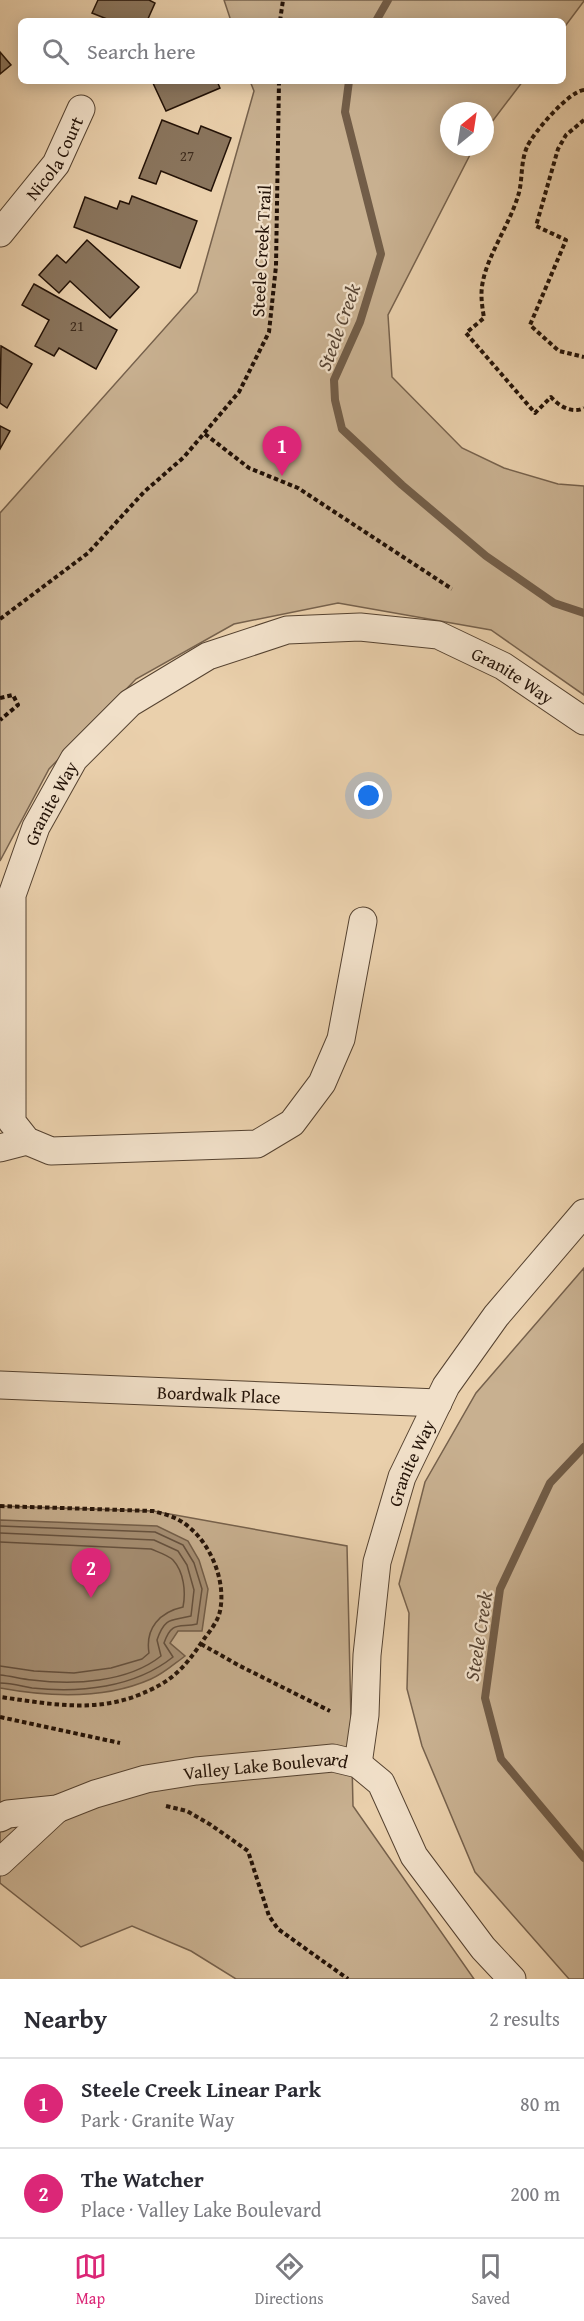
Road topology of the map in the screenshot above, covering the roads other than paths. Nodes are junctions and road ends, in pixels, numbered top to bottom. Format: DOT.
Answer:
graph roads {
  1 [pos="81,109"];
  2 [pos="0,233"];
  3 [pos="584,721"];
  4 [pos="363,921"];
  5 [pos="27,1141"];
  6 [pos="0,1148"];
  7 [pos="584,1213"];
  8 [pos="0,1385"];
  9 [pos="438,1403"];
  10 [pos="358,1764"];
  11 [pos="57,1809"];
  12 [pos="0,1818"];
  13 [pos="0,1862"];
  14 [pos="512,1979"];
  1 -- 2 [label="street, Nicola Court"];
  3 -- 5 [label="street, Granite Way"];
  4 -- 5 [label="street"];
  5 -- 6 [label="street"];
  7 -- 9 [label="street, Granite Way"];
  8 -- 9 [label="street, Boardwalk Place"];
  9 -- 10 [label="street, Granite Way"];
  10 -- 11 [label="street, Valley Lake Boulevard"];
  10 -- 14 [label="street, Valley Lake Boulevard"];
  11 -- 12 [label="street, Valley Lake Boulevard"];
  11 -- 13 [label="street, Valley Lake Boulevard"];
}
